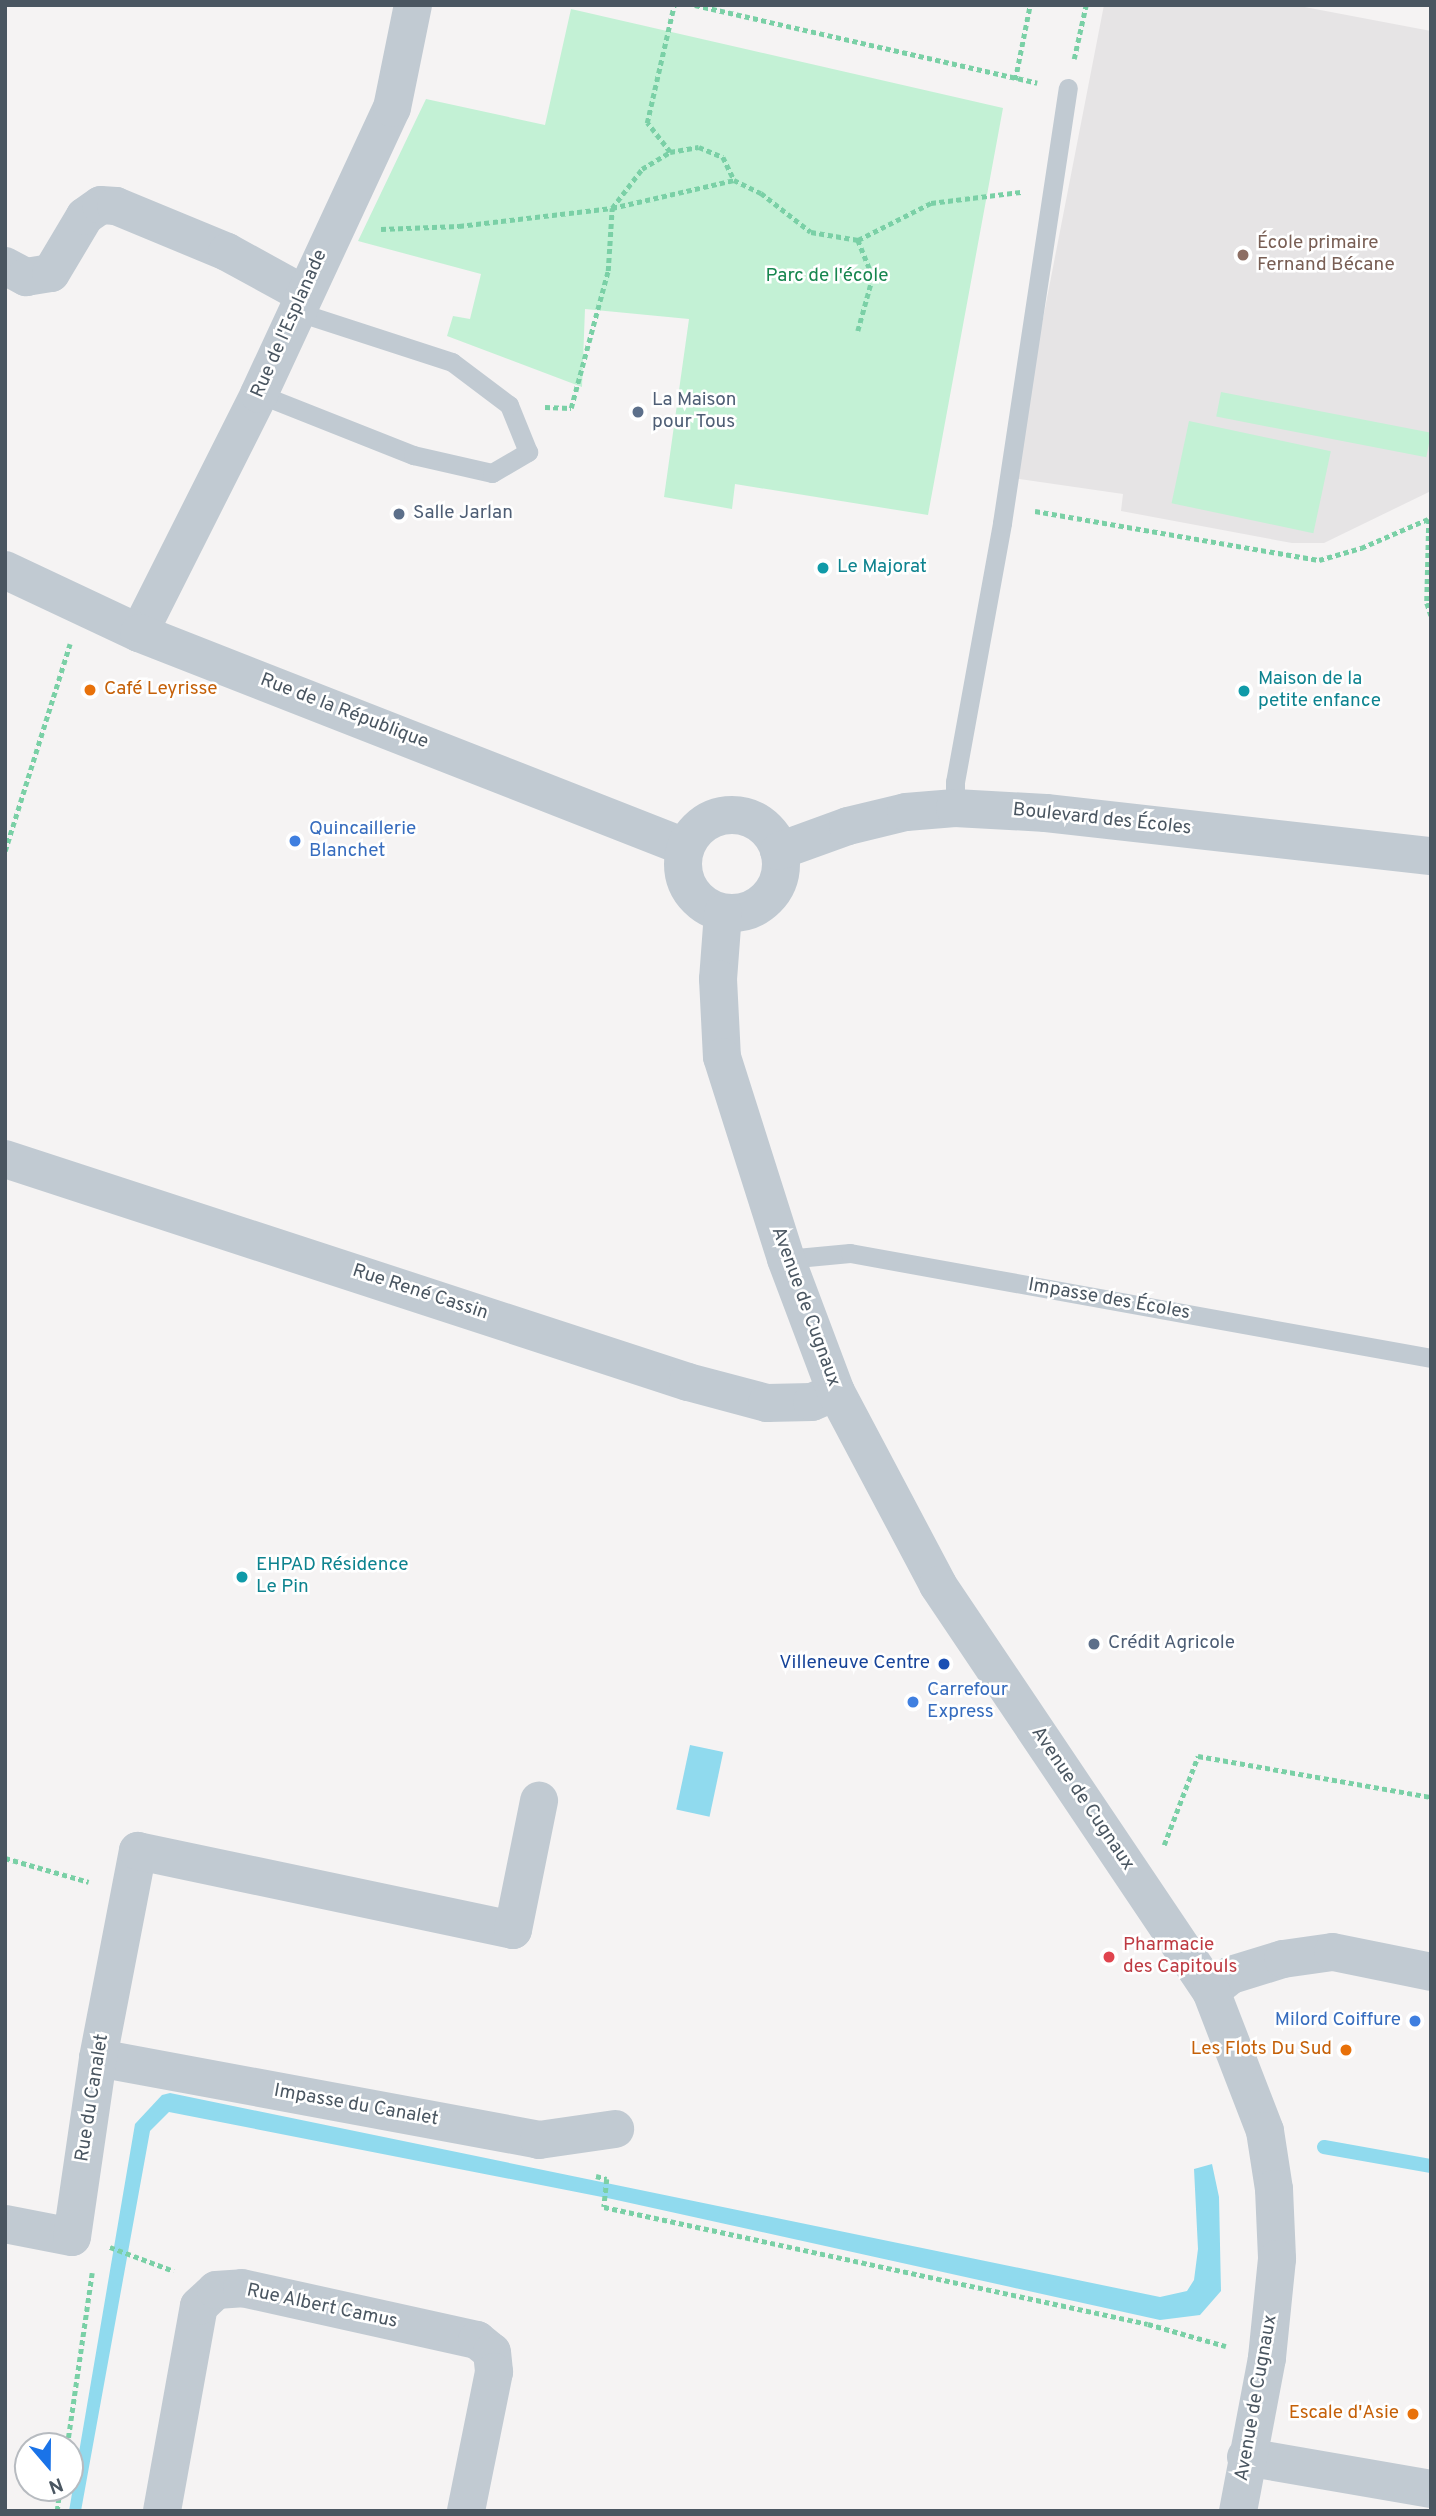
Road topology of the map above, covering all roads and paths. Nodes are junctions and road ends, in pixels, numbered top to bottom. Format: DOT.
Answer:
graph roads {
  1 [pos="412,5"];
  2 [pos="674,5"];
  3 [pos="695,5"];
  4 [pos="1030,5"];
  5 [pos="1086,5"];
  6 [pos="1015,80"];
  7 [pos="1068,88"];
  8 [pos="670,152"];
  9 [pos="734,180"];
  10 [pos="1049,188"];
  11 [pos="612,208"];
  12 [pos="338,218"];
  13 [pos="858,240"];
  14 [pos="5,266"];
  15 [pos="299,302"];
  16 [pos="858,331"];
  17 [pos="258,394"];
  18 [pos="509,405"];
  19 [pos="1004,505"];
  20 [pos="1430,519"];
  21 [pos="5,570"];
  22 [pos="82,607"];
  23 [pos="1431,615"];
  24 [pos="139,633"];
  25 [pos="955,808"];
  26 [pos="685,847"];
  27 [pos="5,851"];
  28 [pos="779,851"];
  29 [pos="1431,856"];
  30 [pos="723,913"];
  31 [pos="5,1159"];
  32 [pos="786,1259"];
  33 [pos="1431,1358"];
  34 [pos="836,1392"];
  35 [pos="1431,1797"];
  36 [pos="538,1801"];
  37 [pos="5,1858"];
  38 [pos="128,1893"];
  39 [pos="1146,1895"];
  40 [pos="1431,1972"];
  41 [pos="1211,1990"];
  42 [pos="98,2058"];
  43 [pos="615,2129"];
  44 [pos="607,2179"];
  45 [pos="5,2224"];
  46 [pos="97,2243"];
  47 [pos="144,2258"];
  48 [pos="1267,2358"];
  49 [pos="1246,2457"];
  50 [pos="1431,2489"];
  51 [pos="162,2511"];
  52 [pos="466,2511"];
  53 [pos="1238,2511"];
  1 -- 12 [label="street, Rue de l'Esplanade"];
  2 -- 8 [label="path"];
  3 -- 6 [label="path"];
  4 -- 6 [label="path"];
  5 -- 7 [label="path"];
  6 -- 7 [label="path"];
  7 -- 10 [label="lane"];
  8 -- 9 [label="path"];
  8 -- 11 [label="path"];
  9 -- 11 [label="path"];
  9 -- 13 [label="path"];
  10 -- 13 [label="path"];
  10 -- 19 [label="lane"];
  11 -- 12 [label="path"];
  11 -- 18 [label="path"];
  12 -- 15 [label="street, Rue de l'Esplanade"];
  13 -- 16 [label="path"];
  14 -- 15 [label="street"];
  15 -- 17 [label="street, Rue de l'Esplanade"];
  15 -- 18 [label="lane"];
  17 -- 18 [label="lane"];
  17 -- 24 [label="street, Rue de l'Esplanade"];
  19 -- 20 [label="path"];
  19 -- 25 [label="lane"];
  20 -- 23 [label="path"];
  21 -- 22 [label="street, Rue de la République"];
  22 -- 24 [label="street, Rue de la République"];
  22 -- 27 [label="path"];
  24 -- 26 [label="street, Rue de la République"];
  25 -- 28 [label="street, Boulevard des Écoles"];
  25 -- 29 [label="street, Boulevard des Écoles"];
  26 -- 28 [label="street"];
  26 -- 30 [label="street"];
  28 -- 30 [label="street"];
  30 -- 32 [label="street, Avenue de Cugnaux"];
  31 -- 34 [label="street, Rue René Cassin"];
  32 -- 33 [label="lane, Impasse des Écoles"];
  32 -- 34 [label="street, Avenue de Cugnaux"];
  34 -- 39 [label="street, Avenue de Cugnaux"];
  35 -- 39 [label="path"];
  36 -- 38 [label="street, Rue du Canalet"];
  37 -- 38 [label="path"];
  38 -- 42 [label="street, Rue du Canalet"];
  39 -- 41 [label="street, Avenue de Cugnaux"];
  40 -- 41 [label="street"];
  41 -- 48 [label="street, Avenue de Cugnaux"];
  42 -- 43 [label="street, Impasse du Canalet"];
  42 -- 45 [label="street, Rue du Canalet"];
  44 -- 48 [label="path"];
  46 -- 47 [label="path"];
  48 -- 49 [label="street, Avenue de Cugnaux"];
  49 -- 50 [label="street"];
  49 -- 53 [label="street, Avenue de Cugnaux"];
  51 -- 52 [label="street, Rue Albert Camus"];
}
